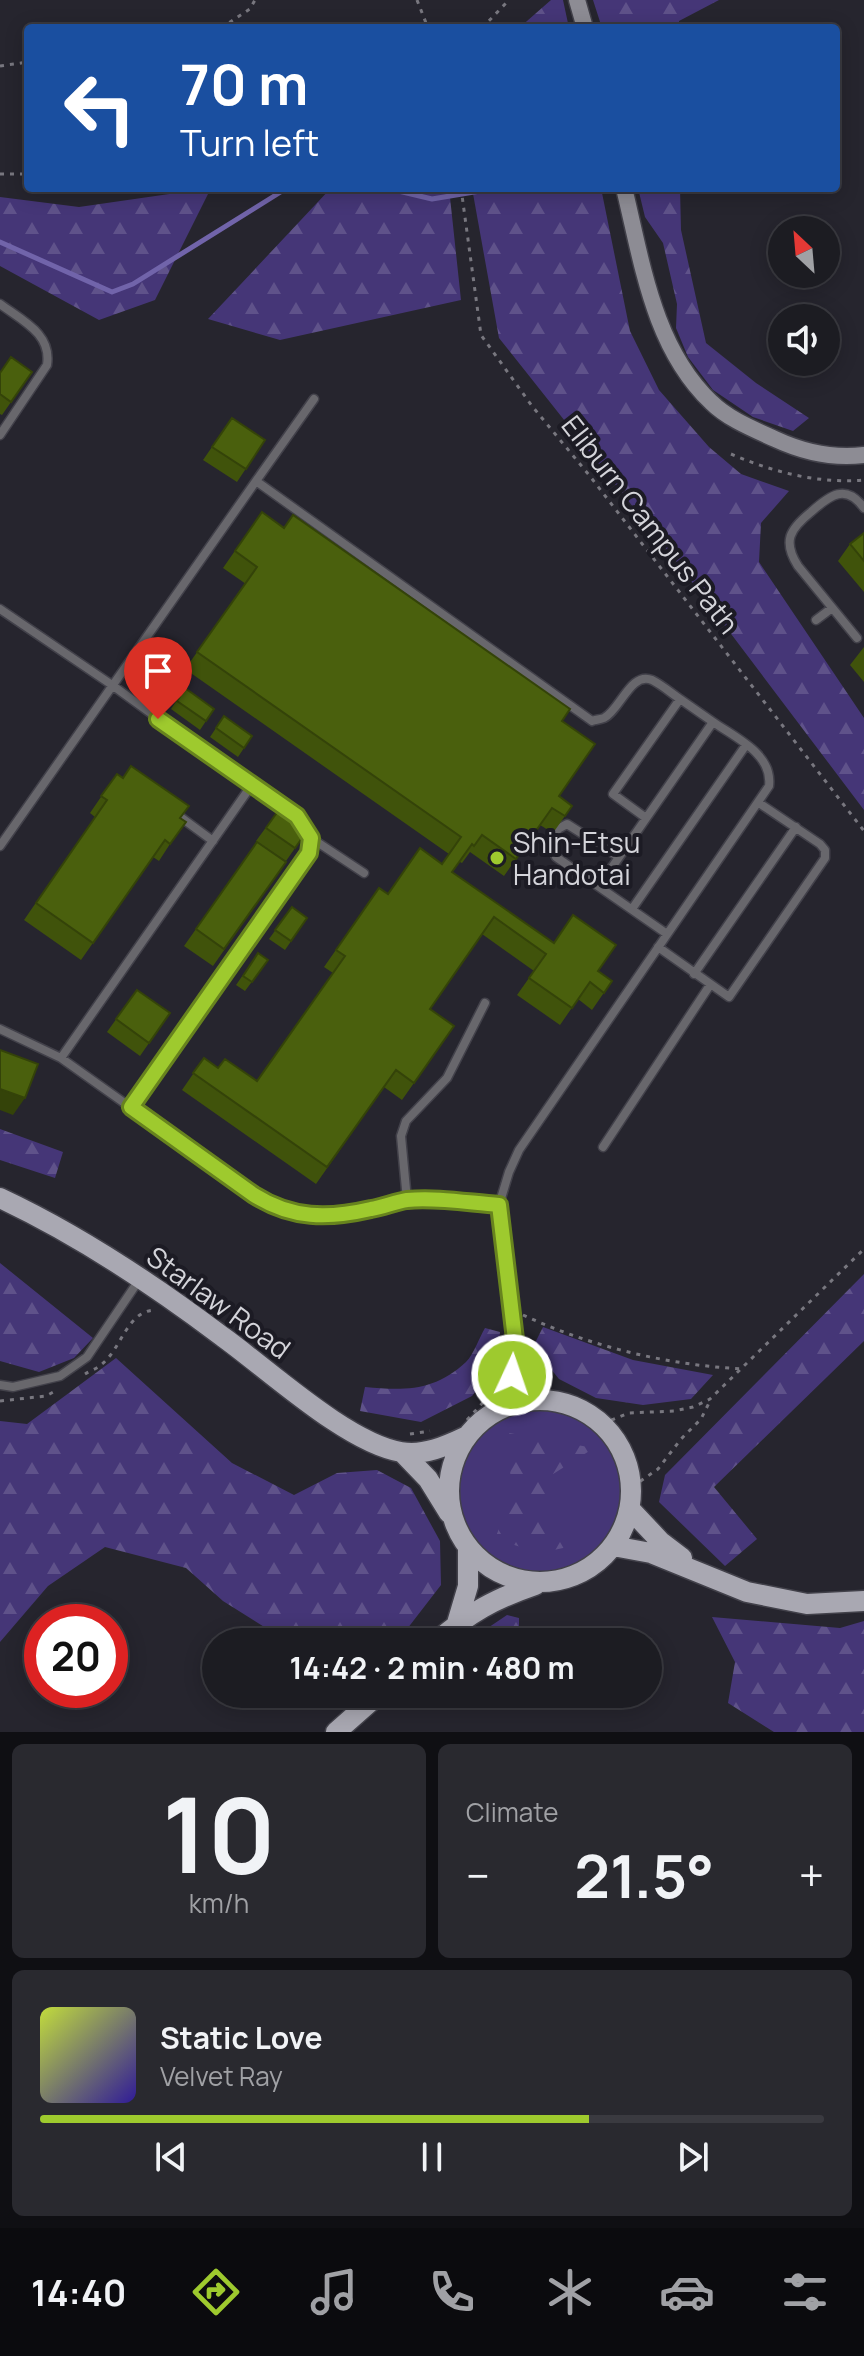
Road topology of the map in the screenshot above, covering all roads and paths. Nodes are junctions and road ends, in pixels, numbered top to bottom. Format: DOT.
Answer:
graph roads {
  1 [pos="255,0"];
  2 [pos="417,0"];
  3 [pos="509,0"];
  4 [pos="577,0"];
  5 [pos="227,24"];
  6 [pos="426,24"];
  7 [pos="486,24"];
  8 [pos="584,24"];
  9 [pos="24,63"];
  10 [pos="0,66"];
  11 [pos="0,174"];
  12 [pos="24,174"];
  13 [pos="462,192"];
  14 [pos="625,192"];
  15 [pos="0,304"];
  16 [pos="314,399"];
  17 [pos="0,435"];
  18 [pos="731,454"];
  19 [pos="864,455"];
  20 [pos="864,480"];
  21 [pos="256,481"];
  22 [pos="864,508"];
  23 [pos="832,608"];
  24 [pos="0,609"];
  25 [pos="816,620"];
  26 [pos="857,638"];
  27 [pos="112,685"];
  28 [pos="680,699"];
  29 [pos="713,722"];
  30 [pos="746,745"];
  31 [pos="251,786"];
  32 [pos="759,803"];
  33 [pos="165,806"];
  34 [pos="646,818"];
  35 [pos="796,827"];
  36 [pos="864,831"];
  37 [pos="311,838"];
  38 [pos="213,841"];
  39 [pos="0,846"];
  40 [pos="619,857"];
  41 [pos="364,873"];
  42 [pos="599,886"];
  43 [pos="632,909"];
  44 [pos="667,934"];
  45 [pos="658,947"];
  46 [pos="694,974"];
  47 [pos="710,985"];
  48 [pos="485,1003"];
  49 [pos="0,1029"];
  50 [pos="61,1058"];
  51 [pos="131,1107"];
  52 [pos="603,1147"];
  53 [pos="0,1198"];
  54 [pos="407,1200"];
  55 [pos="499,1205"];
  56 [pos="864,1249"];
  57 [pos="141,1278"];
  58 [pos="511,1310"];
  59 [pos="517,1356"];
  60 [pos="743,1369"];
  61 [pos="0,1385"];
  62 [pos="544,1399"];
  63 [pos="711,1399"];
  64 [pos="505,1406"];
  65 [pos="602,1424"];
  66 [pos="465,1437"];
  67 [pos="403,1453"];
  68 [pos="632,1487"];
  69 [pos="630,1509"];
  70 [pos="451,1516"];
  71 [pos="613,1546"];
  72 [pos="468,1548"];
  73 [pos="701,1572"];
  74 [pos="539,1584"];
  75 [pos="864,1601"];
  76 [pos="457,1623"];
  77 [pos="451,1628"];
  78 [pos="363,1708"];
  79 [pos="336,1732"];
  1 -- 5 [label="path"];
  2 -- 6 [label="path"];
  3 -- 7 [label="path"];
  4 -- 8 [label="street"];
  9 -- 10 [label="path"];
  11 -- 12 [label="path"];
  13 -- 36 [label="path, Eliburn Campus Path"];
  14 -- 19 [label="street"];
  15 -- 17 [label="lane"];
  16 -- 21 [label="lane"];
  18 -- 20 [label="path"];
  21 -- 27 [label="lane"];
  21 -- 28 [label="lane"];
  22 -- 23 [label="lane"];
  23 -- 25 [label="lane"];
  23 -- 26 [label="lane"];
  24 -- 27 [label="lane"];
  27 -- 31 [label="lane"];
  27 -- 39 [label="lane"];
  28 -- 29 [label="lane"];
  28 -- 34 [label="lane"];
  29 -- 30 [label="lane"];
  29 -- 34 [label="lane"];
  30 -- 32 [label="lane"];
  30 -- 43 [label="lane"];
  31 -- 37 [label="lane"];
  31 -- 38 [label="lane"];
  32 -- 35 [label="lane"];
  32 -- 44 [label="lane"];
  33 -- 38 [label="lane"];
  34 -- 40 [label="lane"];
  35 -- 46 [label="lane"];
  35 -- 47 [label="lane"];
  37 -- 41 [label="lane"];
  37 -- 51 [label="lane"];
  38 -- 50 [label="lane"];
  40 -- 42 [label="lane"];
  40 -- 42 [label="lane"];
  42 -- 43 [label="lane"];
  43 -- 44 [label="lane"];
  44 -- 45 [label="lane"];
  45 -- 46 [label="lane"];
  45 -- 55 [label="lane"];
  46 -- 47 [label="lane"];
  47 -- 52 [label="lane"];
  48 -- 54 [label="lane"];
  49 -- 50 [label="lane"];
  50 -- 51 [label="lane"];
  51 -- 54 [label="lane"];
  53 -- 57 [label="main road, Starlaw Road"];
  54 -- 55 [label="lane"];
  55 -- 58 [label="lane"];
  56 -- 60 [label="path"];
  57 -- 61 [label="lane"];
  57 -- 67 [label="main road, Starlaw Road"];
  58 -- 59 [label="lane"];
  58 -- 60 [label="path"];
  59 -- 62 [label="lane"];
  59 -- 64 [label="lane"];
  60 -- 63 [label="path"];
  62 -- 64 [label="main road"];
  62 -- 65 [label="main road"];
  63 -- 65 [label="path"];
  63 -- 68 [label="path"];
  64 -- 66 [label="main road"];
  65 -- 68 [label="main road"];
  66 -- 67 [label="main road"];
  66 -- 70 [label="main road"];
  67 -- 70 [label="main road"];
  68 -- 69 [label="main road"];
  69 -- 71 [label="main road"];
  69 -- 73 [label="main road"];
  70 -- 72 [label="main road"];
  71 -- 73 [label="main road"];
  71 -- 74 [label="main road"];
  72 -- 74 [label="main road"];
  72 -- 76 [label="main road"];
  73 -- 75 [label="main road"];
  74 -- 76 [label="main road"];
  76 -- 77 [label="main road"];
  78 -- 79 [label="main road"];
}
